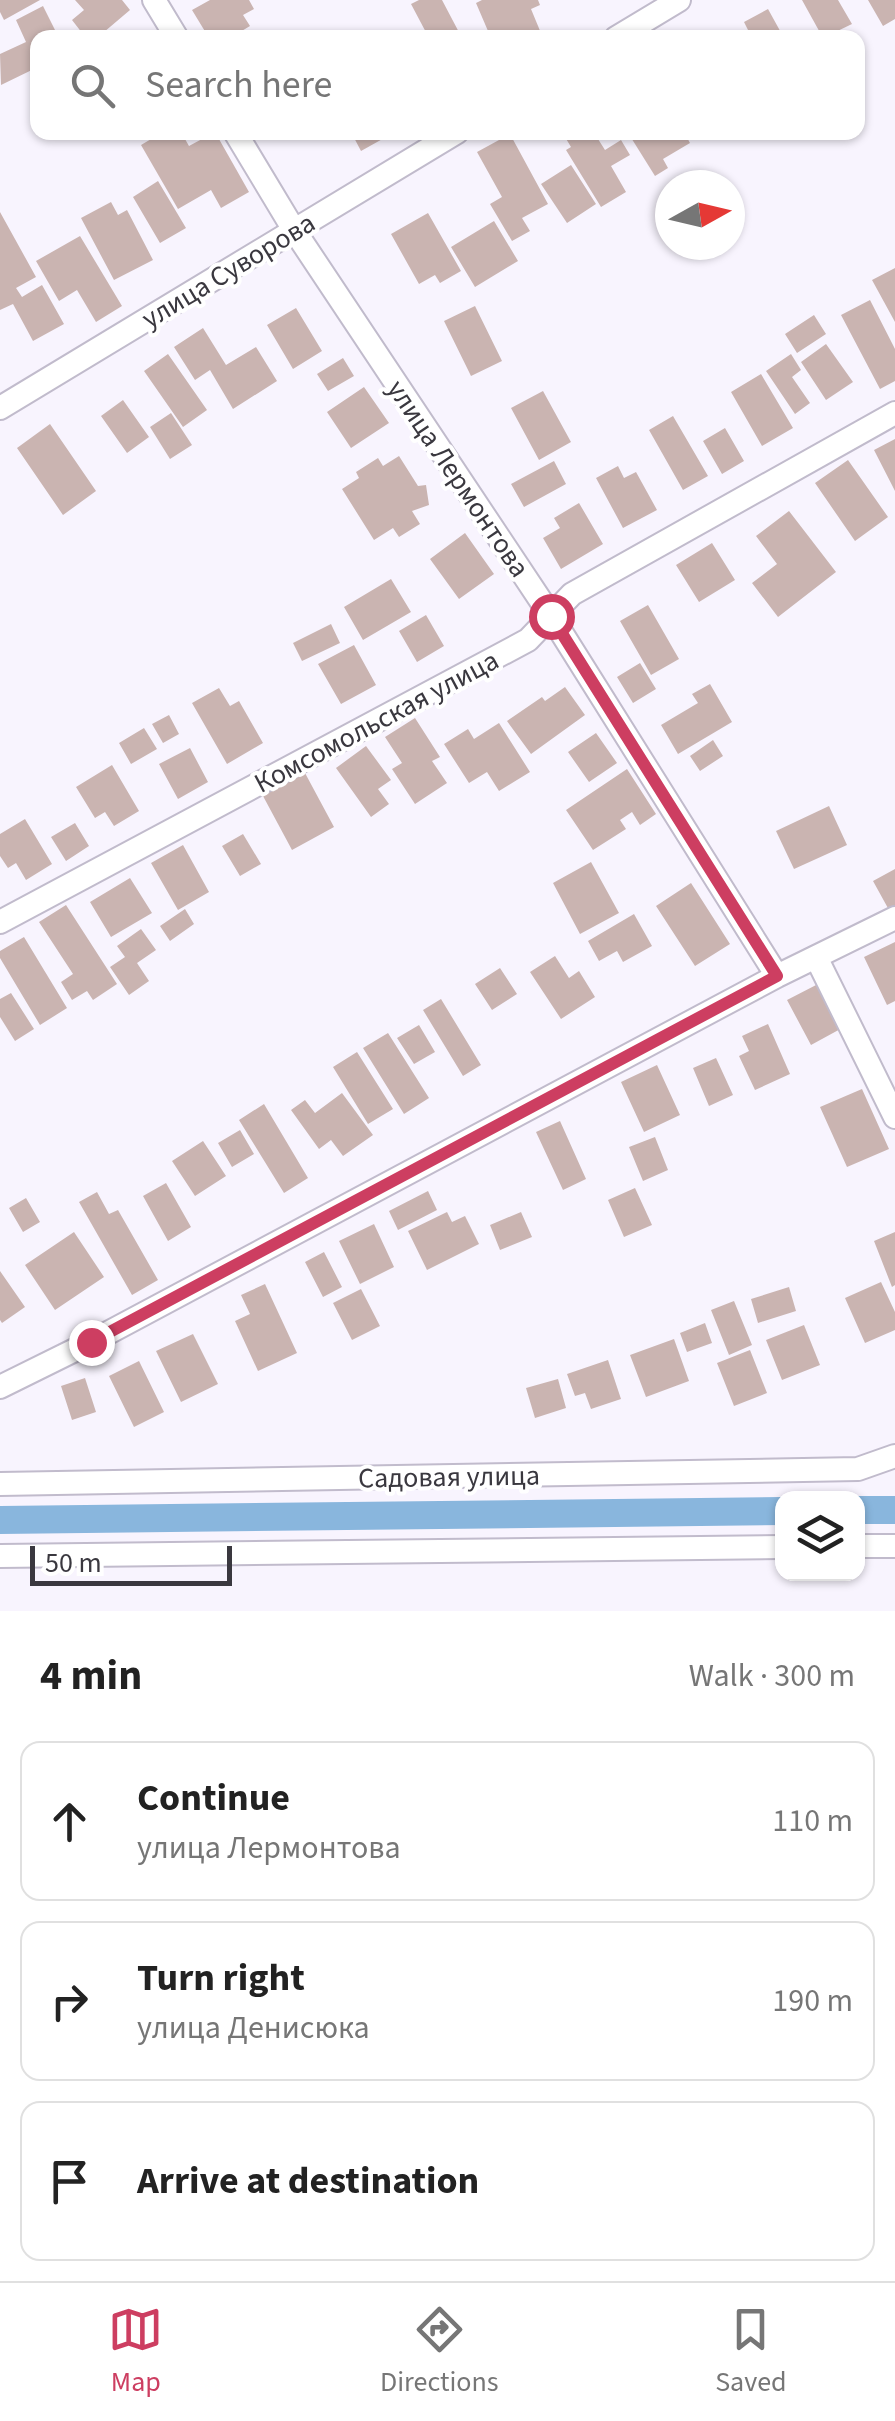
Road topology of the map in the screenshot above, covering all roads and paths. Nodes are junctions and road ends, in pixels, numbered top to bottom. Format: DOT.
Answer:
graph roads {
  1 [pos="154,0"];
  2 [pos="679,0"];
  3 [pos="172,30"];
  4 [pos="629,30"];
  5 [pos="240,140"];
  6 [pos="444,140"];
  7 [pos="294,230"];
  8 [pos="0,408"];
  9 [pos="895,413"];
  10 [pos="551,616"];
  11 [pos="895,918"];
  12 [pos="0,922"];
  13 [pos="816,957"];
  14 [pos="777,976"];
  15 [pos="895,1117"];
  16 [pos="0,1386"];
  17 [pos="895,1456"];
  18 [pos="0,1484"];
  19 [pos="865,1546"];
  20 [pos="895,1546"];
  21 [pos="775,1547"];
  22 [pos="0,1556"];
  1 -- 3 [label="street"];
  2 -- 4 [label="street"];
  5 -- 7 [label="street, улица Лермонтова"];
  6 -- 7 [label="street, улица Суворова"];
  7 -- 8 [label="street, улица Суворова"];
  7 -- 10 [label="street, улица Лермонтова"];
  9 -- 10 [label="street, Комсомольская улица"];
  10 -- 12 [label="street, Комсомольская улица"];
  10 -- 14 [label="street, улица Лермонтова"];
  11 -- 13 [label="street"];
  13 -- 14 [label="street"];
  13 -- 15 [label="street"];
  14 -- 16 [label="street"];
  17 -- 18 [label="street, Садовая улица"];
  19 -- 20 [label="street"];
  21 -- 22 [label="street"];
}
